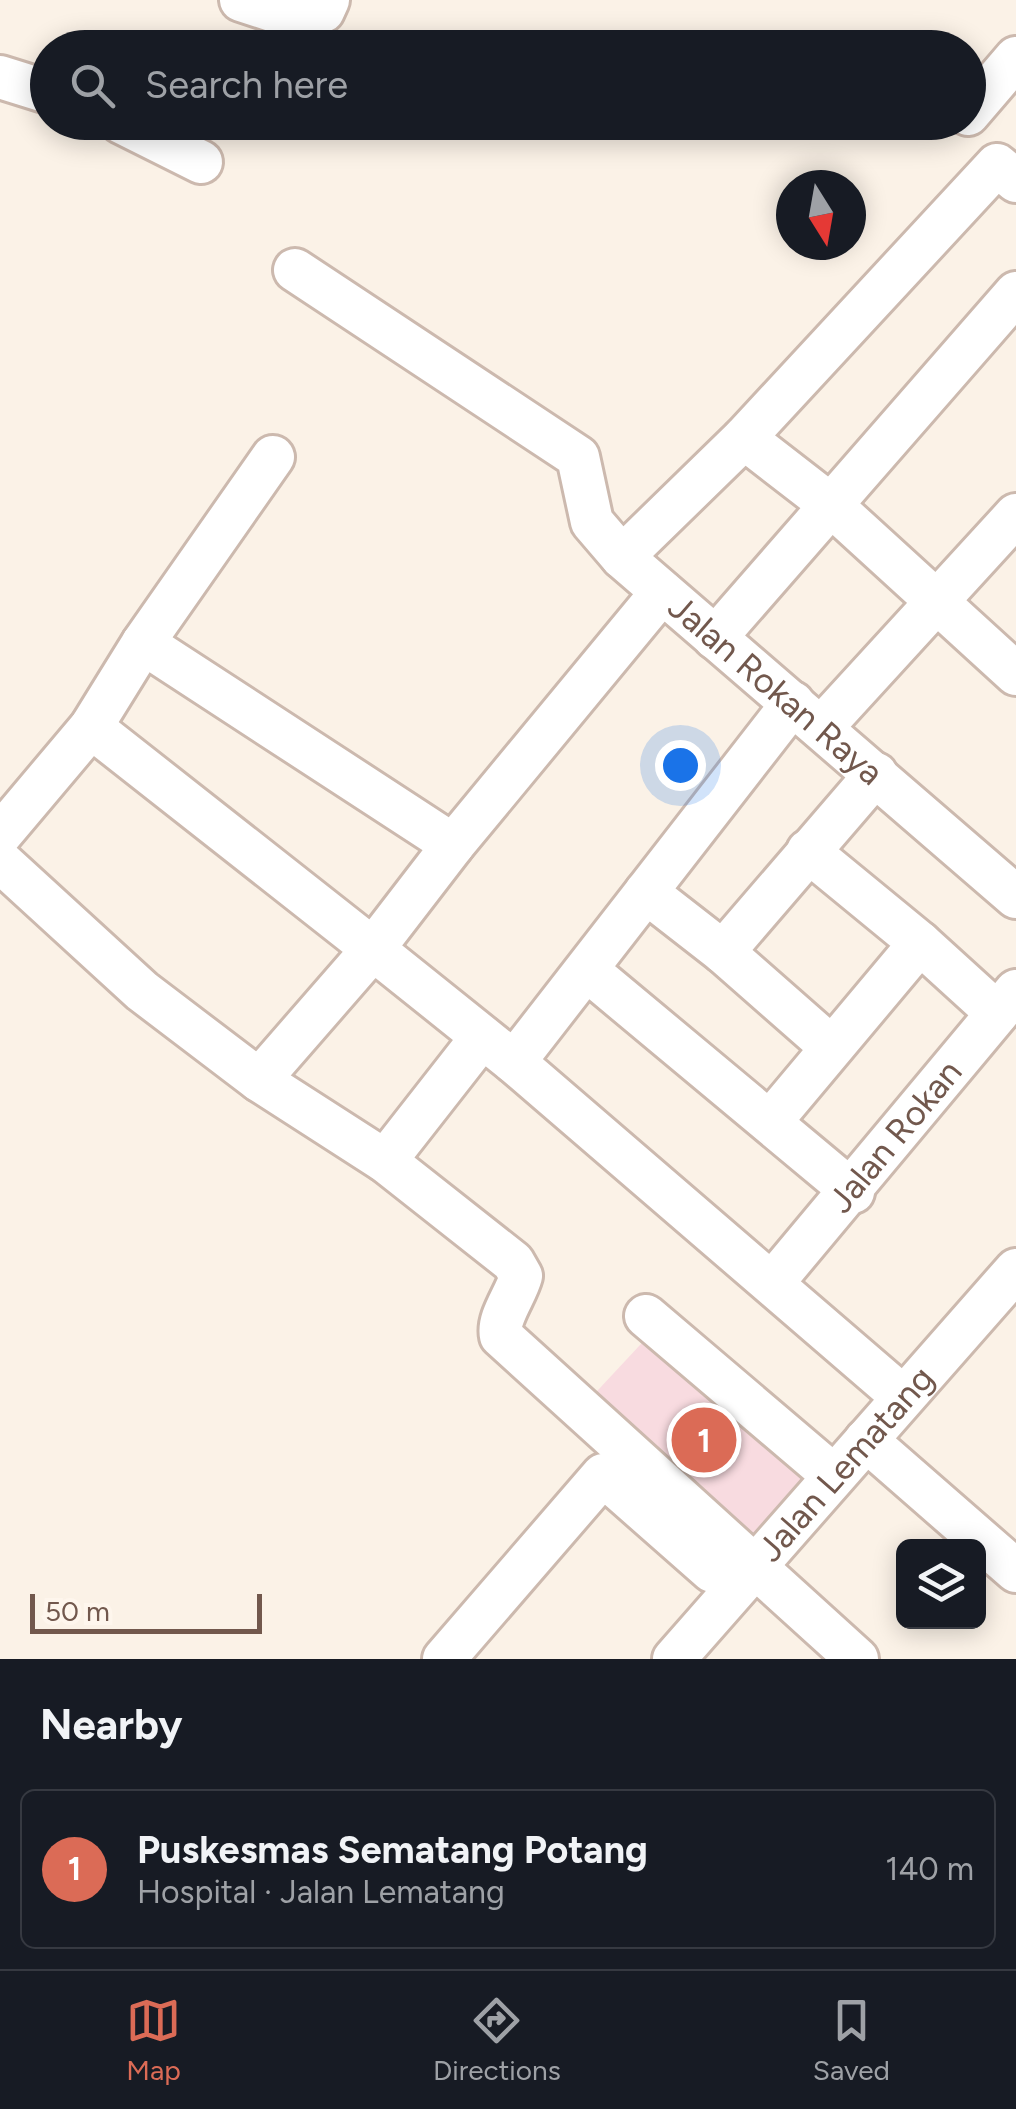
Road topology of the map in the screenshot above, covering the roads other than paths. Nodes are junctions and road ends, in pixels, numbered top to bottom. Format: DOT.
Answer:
graph roads {
  1 [pos="240,0"];
  2 [pos="328,0"];
  3 [pos="1016,58"];
  4 [pos="0,77"];
  5 [pos="30,86"];
  6 [pos="986,93"];
  7 [pos="157,140"];
  8 [pos="976,140"];
  9 [pos="202,162"];
  10 [pos="1007,173"];
  11 [pos="296,270"];
  12 [pos="1016,293"];
  13 [pos="744,438"];
  14 [pos="273,456"];
  15 [pos="832,506"];
  16 [pos="1016,515"];
  17 [pos="622,557"];
  18 [pos="662,592"];
  19 [pos="935,602"];
  20 [pos="715,638"];
  21 [pos="143,643"];
  22 [pos="1016,674"];
  23 [pos="807,715"];
  24 [pos="91,727"];
  25 [pos="876,774"];
  26 [pos="2,834"];
  27 [pos="453,845"];
  28 [pos="808,850"];
  29 [pos="646,892"];
  30 [pos="1016,896"];
  31 [pos="920,943"];
  32 [pos="374,949"];
  33 [pos="724,952"];
  34 [pos="587,970"];
  35 [pos="1007,1002"];
  36 [pos="830,1046"];
  37 [pos="498,1050"];
  38 [pos="259,1080"];
  39 [pos="770,1122"];
  40 [pos="384,1161"];
  41 [pos="853,1192"];
  42 [pos="1016,1270"];
  43 [pos="774,1282"];
  44 [pos="646,1316"];
  45 [pos="903,1398"];
  46 [pos="866,1440"];
  47 [pos="834,1476"];
  48 [pos="652,1496"];
  49 [pos="1013,1562"];
  50 [pos="743,1579"];
  51 [pos="444,1659"];
  52 [pos="674,1659"];
  53 [pos="857,1659"];
  1 -- 2 [label="street"];
  3 -- 6 [label="street"];
  4 -- 5 [label="street"];
  7 -- 9 [label="street"];
  8 -- 10 [label="street"];
  10 -- 13 [label="street"];
  11 -- 17 [label="street, Jalan Rokan Raya"];
  12 -- 15 [label="street"];
  13 -- 15 [label="street"];
  13 -- 17 [label="street"];
  14 -- 21 [label="street"];
  15 -- 19 [label="street"];
  15 -- 20 [label="street"];
  16 -- 19 [label="street"];
  17 -- 18 [label="street, Jalan Rokan Raya"];
  18 -- 20 [label="street, Jalan Rokan Raya"];
  18 -- 27 [label="street"];
  19 -- 22 [label="street"];
  19 -- 23 [label="street"];
  20 -- 23 [label="street, Jalan Rokan Raya"];
  21 -- 24 [label="street"];
  21 -- 27 [label="street"];
  23 -- 25 [label="street, Jalan Rokan Raya"];
  23 -- 29 [label="street"];
  24 -- 26 [label="street"];
  24 -- 32 [label="street"];
  25 -- 28 [label="street"];
  25 -- 30 [label="street, Jalan Rokan Raya"];
  26 -- 38 [label="street"];
  27 -- 32 [label="street"];
  28 -- 31 [label="street"];
  28 -- 33 [label="street"];
  29 -- 33 [label="street"];
  29 -- 34 [label="street"];
  31 -- 35 [label="street"];
  31 -- 36 [label="street"];
  32 -- 37 [label="street"];
  32 -- 38 [label="street"];
  33 -- 36 [label="street"];
  34 -- 37 [label="street"];
  34 -- 39 [label="street"];
  35 -- 41 [label="street, Jalan Rokan"];
  36 -- 39 [label="street"];
  37 -- 40 [label="street"];
  37 -- 43 [label="street"];
  38 -- 40 [label="street"];
  39 -- 41 [label="street"];
  40 -- 48 [label="street"];
  41 -- 43 [label="street, Jalan Rokan"];
  42 -- 45 [label="street, Jalan Lematang"];
  43 -- 45 [label="street"];
  44 -- 47 [label="street"];
  45 -- 46 [label="street, Jalan Lematang"];
  46 -- 47 [label="street, Jalan Lematang"];
  46 -- 49 [label="street"];
  47 -- 50 [label="street, Jalan Lematang"];
  48 -- 50 [label="street"];
  48 -- 51 [label="street"];
  50 -- 52 [label="street, Jalan Lematang"];
  50 -- 53 [label="street"];
}
